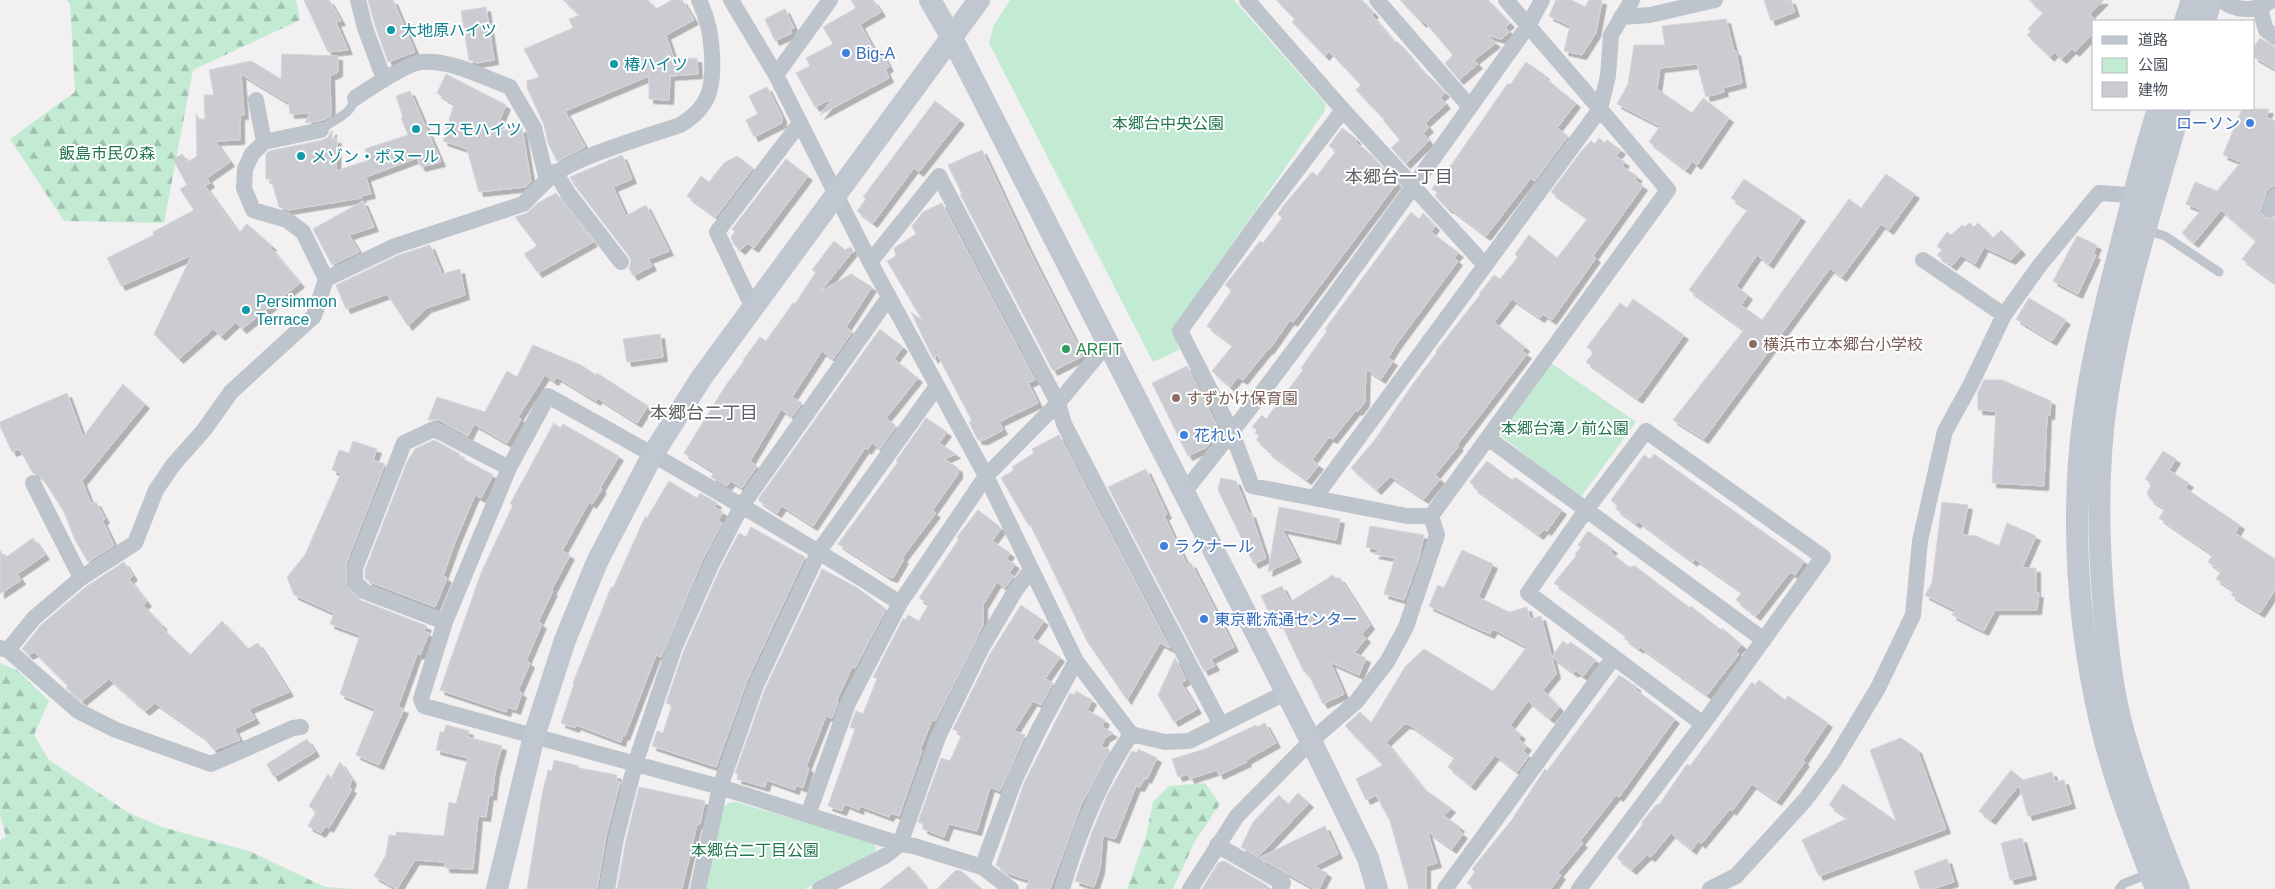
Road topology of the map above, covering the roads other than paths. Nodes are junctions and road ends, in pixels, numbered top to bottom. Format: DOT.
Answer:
graph roads {
  1 [pos="358,0"];
  2 [pos="699,0"];
  3 [pos="731,0"];
  4 [pos="830,0"];
  5 [pos="930,0"];
  6 [pos="980,0"];
  7 [pos="1247,0"];
  8 [pos="1377,0"];
  9 [pos="1506,0"];
  10 [pos="1542,0"];
  11 [pos="1632,0"];
  12 [pos="1715,0"];
  13 [pos="2192,0"];
  14 [pos="2211,0"];
  15 [pos="2222,0"];
  16 [pos="2266,4"];
  17 [pos="1621,17"];
  18 [pos="2185,20"];
  19 [pos="2204,20"];
  20 [pos="1528,26"];
  21 [pos="952,38"];
  22 [pos="2275,38"];
  23 [pos="776,75"];
  24 [pos="384,79"];
  25 [pos="355,98"];
  26 [pos="256,100"];
  27 [pos="1470,107"];
  28 [pos="1600,109"];
  29 [pos="1343,110"];
  30 [pos="2158,110"];
  31 [pos="2180,110"];
  32 [pos="800,123"];
  33 [pos="321,130"];
  34 [pos="264,142"];
  35 [pos="551,176"];
  36 [pos="1414,185"];
  37 [pos="835,193"];
  38 [pos="2144,196"];
  39 [pos="2146,230"];
  40 [pos="1923,260"];
  41 [pos="621,262"];
  42 [pos="870,262"];
  43 [pos="1484,264"];
  44 [pos="2219,272"];
  45 [pos="326,279"];
  46 [pos="889,297"];
  47 [pos="752,308"];
  48 [pos="2004,315"];
  49 [pos="1107,344"];
  50 [pos="937,386"];
  51 [pos="1058,403"];
  52 [pos="1232,433"];
  53 [pos="1488,438"];
  54 [pos="653,454"];
  55 [pos="509,468"];
  56 [pos="986,476"];
  57 [pos="33,483"];
  58 [pos="1184,492"];
  59 [pos="1315,497"];
  60 [pos="741,507"];
  61 [pos="1586,510"];
  62 [pos="1431,516"];
  63 [pos="819,551"];
  64 [pos="1031,570"];
  65 [pos="81,578"];
  66 [pos="900,603"];
  67 [pos="444,622"];
  68 [pos="1764,640"];
  69 [pos="4,649"];
  70 [pos="1614,658"];
  71 [pos="1076,661"];
  72 [pos="1285,693"];
  73 [pos="1703,724"];
  74 [pos="1221,725"];
  75 [pos="301,727"];
  76 [pos="1131,734"];
  77 [pos="534,736"];
  78 [pos="1311,741"];
  79 [pos="635,764"];
  80 [pos="720,787"];
  81 [pos="808,815"];
  82 [pos="900,844"];
  83 [pos="1218,845"];
  84 [pos="982,867"];
  85 [pos="2153,881"];
  86 [pos="498,889"];
  87 [pos="607,889"];
  88 [pos="698,889"];
  89 [pos="820,889"];
  90 [pos="1011,889"];
  91 [pos="1062,889"];
  92 [pos="1190,889"];
  93 [pos="1280,889"];
  94 [pos="1376,889"];
  95 [pos="1445,889"];
  96 [pos="1579,889"];
  97 [pos="1710,889"];
  98 [pos="2119,889"];
  99 [pos="2179,889"];
  1 -- 24 [label="street"];
  2 -- 35 [label="street"];
  3 -- 23 [label="street"];
  4 -- 23 [label="street"];
  5 -- 21 [label="street"];
  6 -- 21 [label="street"];
  7 -- 29 [label="street"];
  8 -- 27 [label="street"];
  9 -- 20 [label="street"];
  10 -- 20 [label="street"];
  11 -- 17 [label="street"];
  12 -- 17 [label="street"];
  13 -- 18 [label="street"];
  14 -- 19 [label="street"];
  15 -- 16 [label="street"];
  16 -- 22 [label="street"];
  17 -- 28 [label="street"];
  20 -- 27 [label="street"];
  20 -- 28 [label="street"];
  21 -- 37 [label="street"];
  21 -- 49 [label="street"];
  23 -- 32 [label="street"];
  24 -- 25 [label="street"];
  24 -- 35 [label="street"];
  25 -- 33 [label="lane"];
  26 -- 34 [label="street"];
  27 -- 36 [label="street"];
  28 -- 43 [label="street"];
  28 -- 53 [label="street"];
  29 -- 36 [label="street"];
  29 -- 52 [label="street"];
  30 -- 38 [label="street"];
  31 -- 38 [label="street"];
  32 -- 37 [label="street"];
  32 -- 47 [label="street"];
  33 -- 34 [label="street"];
  34 -- 45 [label="street"];
  35 -- 41 [label="street"];
  35 -- 45 [label="street"];
  36 -- 43 [label="street"];
  36 -- 52 [label="street"];
  37 -- 42 [label="street"];
  37 -- 47 [label="street"];
  38 -- 39 [label="street"];
  38 -- 48 [label="street"];
  38 -- 85 [label="street"];
  39 -- 44 [label="lane"];
  39 -- 99 [label="street"];
  40 -- 48 [label="street"];
  42 -- 46 [label="street"];
  42 -- 51 [label="street"];
  43 -- 59 [label="street"];
  45 -- 65 [label="street"];
  46 -- 50 [label="street"];
  46 -- 60 [label="street"];
  47 -- 54 [label="street"];
  48 -- 97 [label="street"];
  49 -- 51 [label="street"];
  49 -- 58 [label="street"];
  50 -- 56 [label="street"];
  50 -- 63 [label="street"];
  51 -- 56 [label="street"];
  51 -- 74 [label="street"];
  52 -- 58 [label="street"];
  52 -- 59 [label="street"];
  53 -- 61 [label="street"];
  53 -- 62 [label="street"];
  54 -- 55 [label="street"];
  54 -- 60 [label="street"];
  54 -- 77 [label="street"];
  55 -- 67 [label="street"];
  55 -- 67 [label="street"];
  56 -- 64 [label="street"];
  56 -- 66 [label="street"];
  57 -- 65 [label="street"];
  58 -- 72 [label="street"];
  59 -- 62 [label="street"];
  60 -- 63 [label="street"];
  60 -- 79 [label="street"];
  61 -- 68 [label="street"];
  61 -- 68 [label="street"];
  61 -- 70 [label="street"];
  62 -- 78 [label="street"];
  63 -- 66 [label="street"];
  63 -- 80 [label="street"];
  64 -- 71 [label="street"];
  64 -- 82 [label="street"];
  65 -- 69 [label="street"];
  66 -- 81 [label="street"];
  67 -- 77 [label="street"];
  68 -- 73 [label="street"];
  69 -- 75 [label="street"];
  70 -- 73 [label="street"];
  70 -- 95 [label="street"];
  71 -- 76 [label="street"];
  71 -- 84 [label="street"];
  72 -- 74 [label="street"];
  72 -- 78 [label="street"];
  73 -- 96 [label="street"];
  74 -- 76 [label="street"];
  76 -- 91 [label="street"];
  77 -- 79 [label="street"];
  77 -- 86 [label="street"];
  78 -- 83 [label="street"];
  78 -- 94 [label="street"];
  79 -- 80 [label="street"];
  79 -- 87 [label="street"];
  80 -- 81 [label="street"];
  80 -- 88 [label="street"];
  81 -- 82 [label="street"];
  82 -- 84 [label="street"];
  82 -- 89 [label="street"];
  83 -- 92 [label="street"];
  83 -- 93 [label="street"];
  84 -- 90 [label="street"];
  85 -- 98 [label="lane"];
}
